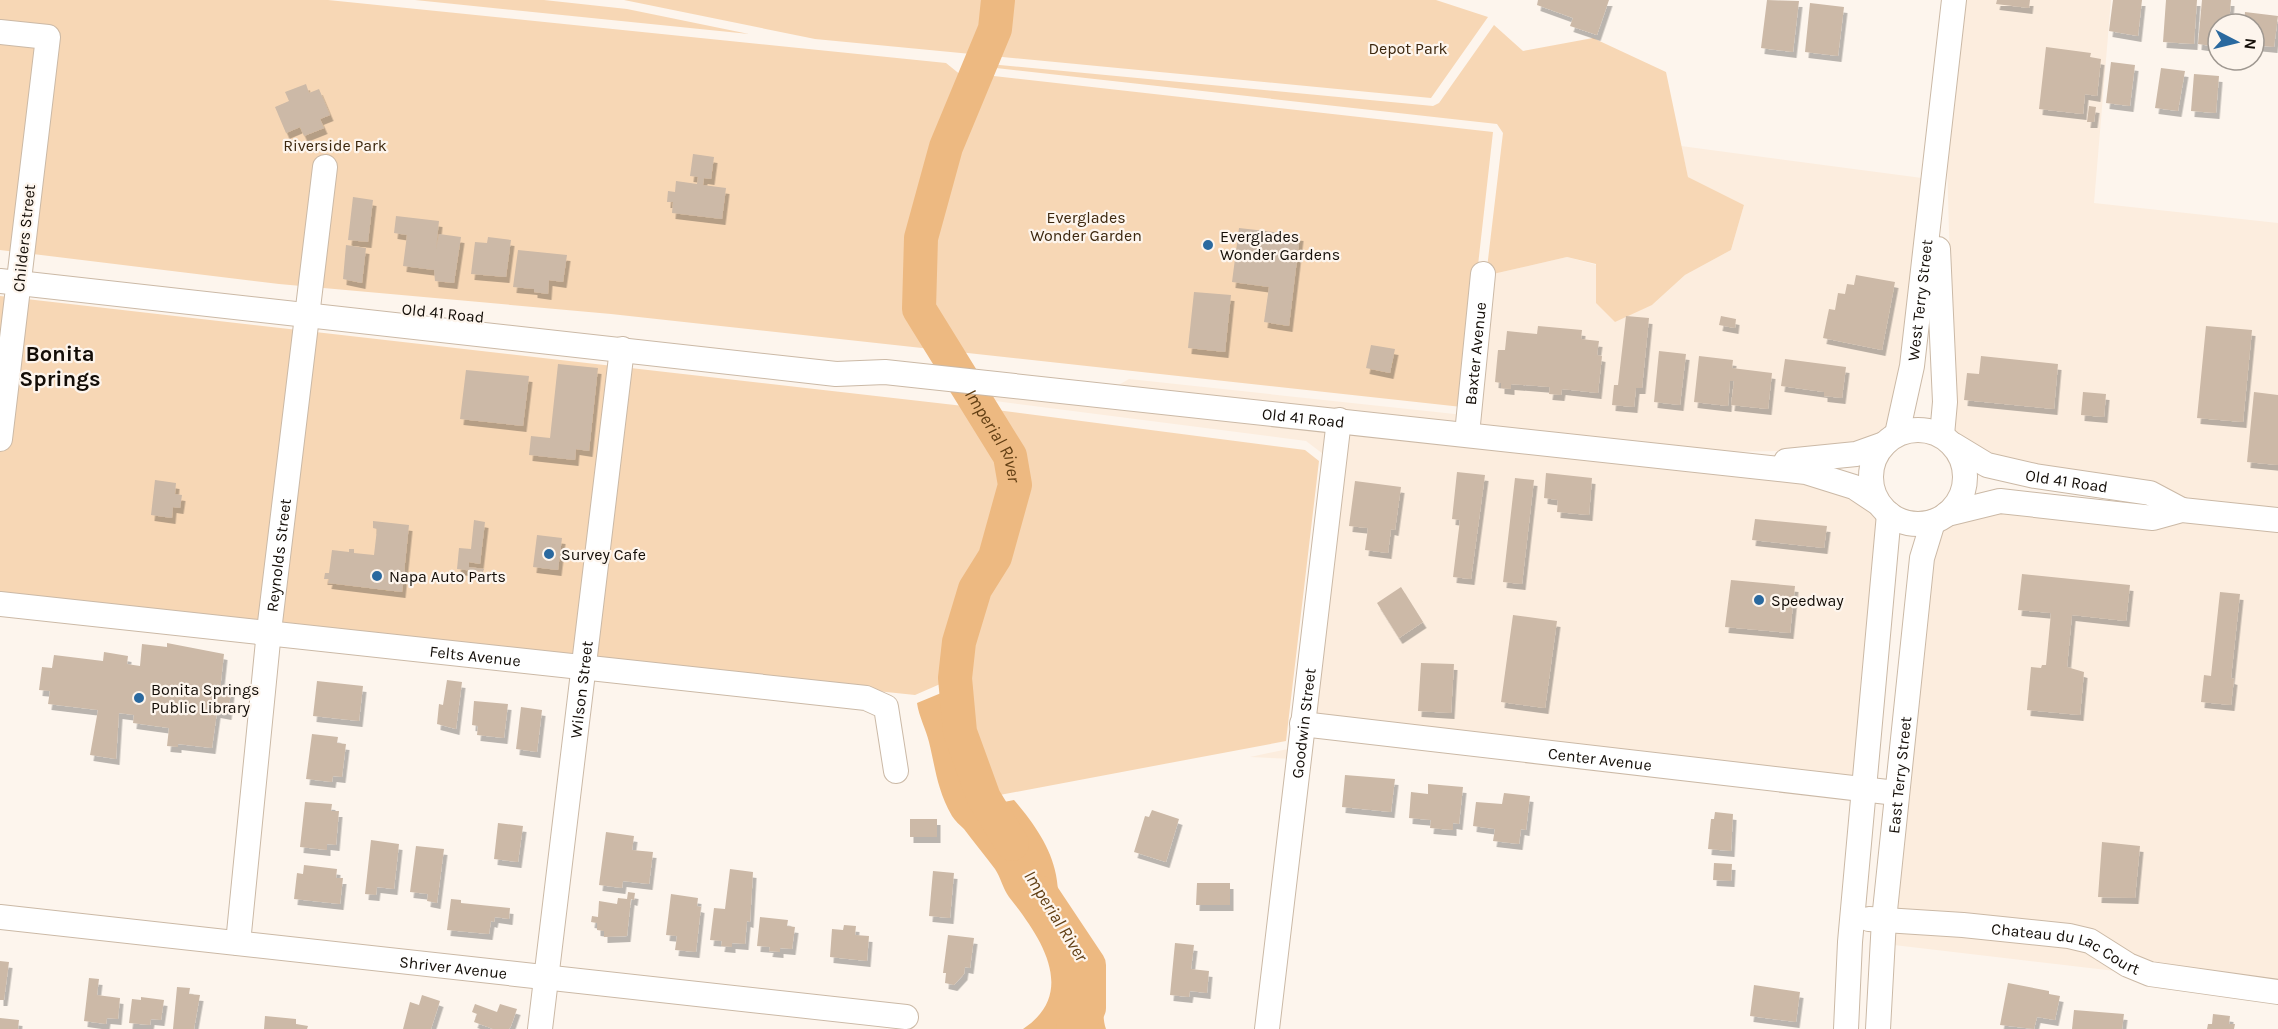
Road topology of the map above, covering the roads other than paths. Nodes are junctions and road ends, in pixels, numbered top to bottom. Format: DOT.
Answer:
graph roads {
  1 [pos="1954,0"];
  2 [pos="0,32"];
  3 [pos="1935,162"];
  4 [pos="325,167"];
  5 [pos="10,274"];
  6 [pos="1483,274"];
  7 [pos="308,305"];
  8 [pos="622,349"];
  9 [pos="885,372"];
  10 [pos="1339,420"];
  11 [pos="1467,434"];
  12 [pos="0,439"];
  13 [pos="1890,439"];
  14 [pos="1948,440"];
  15 [pos="1721,462"];
  16 [pos="1883,508"];
  17 [pos="2182,510"];
  18 [pos="1940,518"];
  19 [pos="2278,520"];
  20 [pos="0,604"];
  21 [pos="268,631"];
  22 [pos="585,667"];
  23 [pos="1302,724"];
  24 [pos="896,771"];
  25 [pos="1863,789"];
  26 [pos="1896,793"];
  27 [pos="0,917"];
  28 [pos="1852,918"];
  29 [pos="1884,920"];
  30 [pos="238,943"];
  31 [pos="546,979"];
  32 [pos="2278,992"];
  33 [pos="906,1017"];
  34 [pos="540,1029"];
  35 [pos="1267,1029"];
  36 [pos="1846,1029"];
  37 [pos="1878,1029"];
  1 -- 3 [label="street, West Terry Street"];
  2 -- 5 [label="street, Childers Street"];
  3 -- 13 [label="street, West Terry Street"];
  3 -- 14 [label="street, West Terry Street"];
  4 -- 7 [label="street, Reynolds Street"];
  5 -- 7 [label="street, Old 41 Road"];
  5 -- 12 [label="street, Childers Street"];
  6 -- 11 [label="street, Baxter Avenue"];
  7 -- 8 [label="street, Old 41 Road"];
  7 -- 9 [label="street, Old 41 Road"];
  7 -- 21 [label="street, Reynolds Street"];
  8 -- 9 [label="street, Old 41 Road"];
  8 -- 22 [label="street, Wilson Street"];
  9 -- 10 [label="street, Old 41 Road"];
  10 -- 11 [label="street, Old 41 Road"];
  10 -- 23 [label="street, Goodwin Street"];
  11 -- 15 [label="street, Old 41 Road"];
  13 -- 14 [label="street"];
  13 -- 15 [label="street, Old 41 Road"];
  13 -- 16 [label="street"];
  14 -- 17 [label="street, Old 41 Road"];
  14 -- 18 [label="street"];
  15 -- 16 [label="street, Old 41 Road"];
  16 -- 18 [label="street"];
  16 -- 25 [label="street, East Terry Street"];
  17 -- 18 [label="street, Old 41 Road"];
  17 -- 19 [label="street, Old 41 Road"];
  18 -- 26 [label="street, East Terry Street"];
  20 -- 21 [label="street, Felts Avenue"];
  21 -- 22 [label="street, Felts Avenue"];
  21 -- 30 [label="street, Reynolds Street"];
  22 -- 24 [label="street, Felts Avenue"];
  22 -- 31 [label="street, Wilson Street"];
  23 -- 25 [label="street, Center Avenue"];
  23 -- 35 [label="street, Goodwin Street"];
  25 -- 26 [label="street, Center Avenue"];
  25 -- 28 [label="street, East Terry Street"];
  26 -- 29 [label="street, East Terry Street"];
  27 -- 30 [label="street, Shriver Avenue"];
  28 -- 29 [label="street, Chateau du Lac Court"];
  28 -- 36 [label="street, East Terry Street"];
  29 -- 32 [label="street, Chateau du Lac Court"];
  29 -- 37 [label="street, East Terry Street"];
  30 -- 31 [label="street, Shriver Avenue"];
  31 -- 33 [label="street, Shriver Avenue"];
  31 -- 34 [label="street, Wilson Street"];
}
